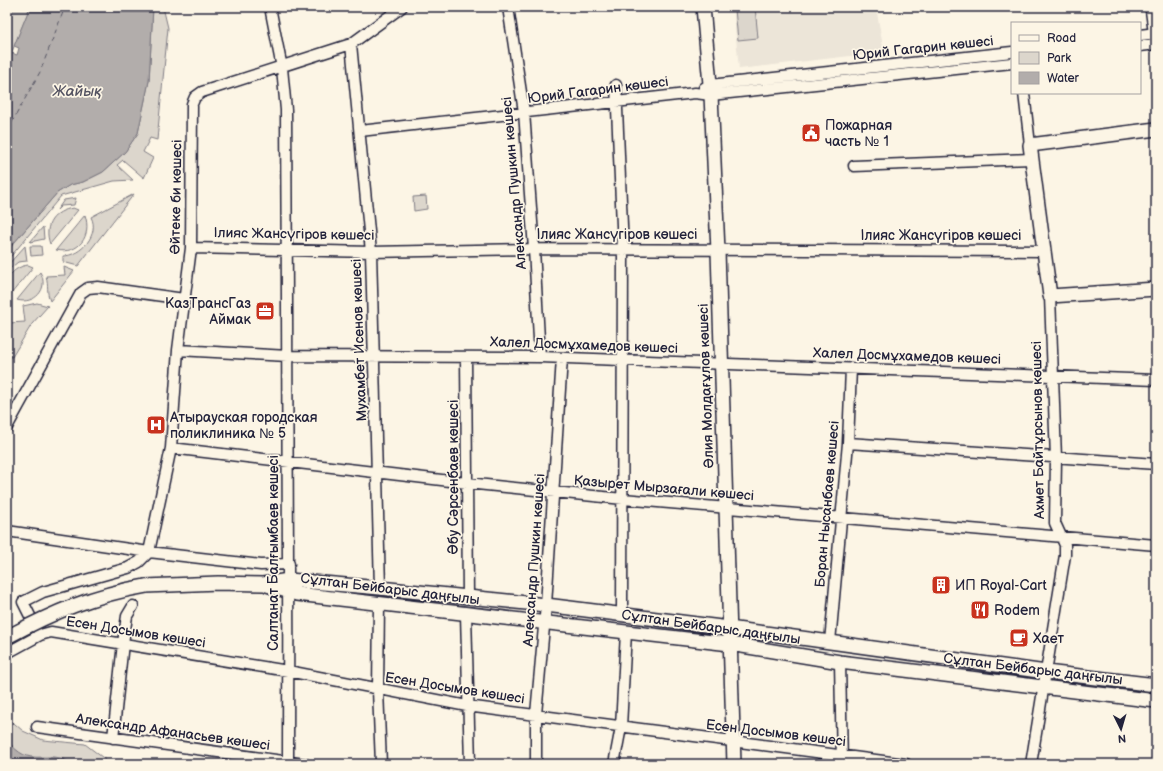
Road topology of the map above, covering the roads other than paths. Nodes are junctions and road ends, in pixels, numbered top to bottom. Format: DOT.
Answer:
graph roads {
  1 [pos="270,7"];
  2 [pos="402,7"];
  3 [pos="508,7"];
  4 [pos="703,7"];
  5 [pos="1152,7"];
  6 [pos="1141,35"];
  7 [pos="1156,37"];
  8 [pos="351,44"];
  9 [pos="1141,45"];
  10 [pos="1011,52"];
  11 [pos="1011,63"];
  12 [pos="282,68"];
  13 [pos="616,85"];
  14 [pos="710,90"];
  15 [pos="1024,94"];
  16 [pos="616,103"];
  17 [pos="524,112"];
  18 [pos="1156,129"];
  19 [pos="360,131"];
  20 [pos="1030,145"];
  21 [pos="1032,159"];
  22 [pos="854,166"];
  23 [pos="190,248"];
  24 [pos="534,249"];
  25 [pos="623,249"];
  26 [pos="718,251"];
  27 [pos="1044,251"];
  28 [pos="287,252"];
  29 [pos="371,252"];
  30 [pos="1156,289"];
  31 [pos="1050,296"];
  32 [pos="184,299"];
  33 [pos="178,350"];
  34 [pos="288,356"];
  35 [pos="374,356"];
  36 [pos="466,356"];
  37 [pos="540,357"];
  38 [pos="562,358"];
  39 [pos="623,359"];
  40 [pos="722,364"];
  41 [pos="851,368"];
  42 [pos="1053,376"];
  43 [pos="1156,380"];
  44 [pos="7,427"];
  45 [pos="848,443"];
  46 [pos="171,448"];
  47 [pos="1056,458"];
  48 [pos="287,462"];
  49 [pos="1156,464"];
  50 [pos="377,473"];
  51 [pos="467,483"];
  52 [pos="553,492"];
  53 [pos="623,499"];
  54 [pos="725,507"];
  55 [pos="840,519"];
  56 [pos="7,531"];
  57 [pos="1062,537"];
  58 [pos="1156,545"];
  59 [pos="149,552"];
  60 [pos="289,564"];
  61 [pos="289,587"];
  62 [pos="380,588"];
  63 [pos="468,597"];
  64 [pos="379,604"];
  65 [pos="546,605"];
  66 [pos="133,606"];
  67 [pos="466,614"];
  68 [pos="622,615"];
  69 [pos="543,624"];
  70 [pos="729,628"];
  71 [pos="626,632"];
  72 [pos="40,635"];
  73 [pos="7,637"];
  74 [pos="830,642"];
  75 [pos="123,643"];
  76 [pos="730,644"];
  77 [pos="7,653"];
  78 [pos="942,658"];
  79 [pos="840,662"];
  80 [pos="288,671"];
  81 [pos="1046,672"];
  82 [pos="940,674"];
  83 [pos="1156,685"];
  84 [pos="1043,687"];
  85 [pos="378,690"];
  86 [pos="1156,701"];
  87 [pos="467,706"];
  88 [pos="536,714"];
  89 [pos="38,727"];
  90 [pos="621,727"];
  91 [pos="113,738"];
  92 [pos="734,742"];
  93 [pos="842,760"];
  94 [pos="288,763"];
  95 [pos="305,764"];
  96 [pos="381,764"];
  97 [pos="470,764"];
  98 [pos="536,764"];
  99 [pos="614,764"];
  100 [pos="734,764"];
  101 [pos="906,764"];
  102 [pos="1031,764"];
  1 -- 12 [label="street, Салтанат Балғымбаев көшесі"];
  2 -- 8 [label="street"];
  3 -- 17 [label="street, Александр Пушкин көшесі"];
  4 -- 14 [label="main road, Әлия Молдағұлов көшесі"];
  5 -- 7 [label="main road"];
  6 -- 7 [label="street"];
  7 -- 9 [label="street"];
  8 -- 12 [label="street"];
  8 -- 19 [label="street, Мухамбет Исенов көшесі"];
  10 -- 14 [label="street, Юрий Гагарин көшесі"];
  11 -- 14 [label="street, Юрий Гагарин көшесі"];
  12 -- 23 [label="street, Әйтеке би көшесі"];
  12 -- 28 [label="street, Салтанат Балғымбаев көшесі"];
  13 -- 16 [label="street"];
  14 -- 16 [label="street, Юрий Гагарин көшесі"];
  14 -- 26 [label="main road, Әлия Молдағұлов көшесі"];
  15 -- 20 [label="street, Ахмет Байтұрсынов көшесі"];
  16 -- 17 [label="street, Юрий Гагарин көшесі"];
  16 -- 25 [label="street"];
  17 -- 19 [label="street, Юрий Гагарин көшесі"];
  17 -- 24 [label="street, Александр Пушкин көшесі"];
  18 -- 20 [label="main road"];
  19 -- 29 [label="street, Мухамбет Исенов көшесі"];
  20 -- 21 [label="main road, Ахмет Байтұрсынов көшесі"];
  21 -- 22 [label="street"];
  21 -- 27 [label="main road, Ахмет Байтұрсынов көшесі"];
  23 -- 28 [label="street, Ілияс Жансүгіров көшесі"];
  23 -- 32 [label="street, Әйтеке би көшесі"];
  24 -- 25 [label="street, Ілияс Жансүгіров көшесі"];
  24 -- 29 [label="street, Ілияс Жансүгіров көшесі"];
  24 -- 37 [label="street, Александр Пушкин көшесі"];
  25 -- 26 [label="street, Ілияс Жансүгіров көшесі"];
  25 -- 39 [label="street"];
  26 -- 27 [label="street, Ілияс Жансүгіров көшесі"];
  26 -- 40 [label="main road, Әлия Молдағұлов көшесі"];
  27 -- 31 [label="main road, Ахмет Байтұрсынов көшесі"];
  28 -- 29 [label="street, Ілияс Жансүгіров көшесі"];
  28 -- 34 [label="street, Салтанат Балғымбаев көшесі"];
  29 -- 35 [label="street, Мухамбет Исенов көшесі"];
  30 -- 31 [label="main road"];
  31 -- 42 [label="street, Ахмет Байтұрсынов көшесі"];
  32 -- 33 [label="street, Әйтеке би көшесі"];
  32 -- 44 [label="street"];
  33 -- 34 [label="street, Халел Досмұхамедов көшесі"];
  33 -- 46 [label="street, Әйтеке би көшесі"];
  34 -- 35 [label="street, Халел Досмұхамедов көшесі"];
  34 -- 48 [label="street, Салтанат Балғымбаев көшесі"];
  35 -- 36 [label="street, Халел Досмұхамедов көшесі"];
  35 -- 50 [label="street, Мухамбет Исенов көшесі"];
  36 -- 37 [label="street, Халел Досмұхамедов көшесі"];
  36 -- 51 [label="street, Әбу Сәрсенбаев көшесі"];
  37 -- 38 [label="street, Халел Досмұхамедов көшесі"];
  38 -- 39 [label="street, Халел Досмұхамедов көшесі"];
  38 -- 52 [label="street, Александр Пушкин көшесі"];
  39 -- 40 [label="street, Халел Досмұхамедов көшесі"];
  39 -- 53 [label="street"];
  40 -- 41 [label="street, Халел Досмұхамедов көшесі"];
  40 -- 54 [label="main road, Әлия Молдағұлов көшесі"];
  41 -- 42 [label="street, Халел Досмұхамедов көшесі"];
  41 -- 45 [label="street, Боран Нысанбаев көшесі"];
  42 -- 43 [label="street, Халел Досмұхамедов көшесі"];
  42 -- 47 [label="street, Ахмет Байтұрсынов көшесі"];
  45 -- 47 [label="street"];
  45 -- 55 [label="street, Боран Нысанбаев көшесі"];
  46 -- 48 [label="street, Қазырет Мырзағали көшесі"];
  46 -- 59 [label="street, Әйтеке би көшесі"];
  47 -- 49 [label="street"];
  47 -- 57 [label="street, Ахмет Байтұрсынов көшесі"];
  48 -- 50 [label="street, Қазырет Мырзағали көшесі"];
  48 -- 60 [label="street, Салтанат Балғымбаев көшесі"];
  50 -- 51 [label="street, Қазырет Мырзағали көшесі"];
  50 -- 62 [label="street, Мухамбет Исенов көшесі"];
  51 -- 52 [label="street, Қазырет Мырзағали көшесі"];
  51 -- 63 [label="street, Әбу Сәрсенбаев көшесі"];
  52 -- 53 [label="street, Қазырет Мырзағали көшесі"];
  52 -- 65 [label="street, Александр Пушкин көшесі"];
  53 -- 54 [label="street, Қазырет Мырзағали көшесі"];
  53 -- 68 [label="street"];
  54 -- 55 [label="street, Қазырет Мырзағали көшесі"];
  54 -- 70 [label="main road, Әлия Молдағұлов көшесі"];
  55 -- 57 [label="street, Қазырет Мырзағали көшесі"];
  55 -- 74 [label="street, Боран Нысанбаев көшесі"];
  56 -- 59 [label="street, Сұлтан Бейбарыс даңғылы"];
  57 -- 58 [label="street, Қазырет Мырзағали көшесі"];
  57 -- 81 [label="street, Ахмет Байтұрсынов көшесі"];
  59 -- 60 [label="street, Сұлтан Бейбарыс даңғылы"];
  59 -- 72 [label="street"];
  60 -- 61 [label="street, Салтанат Балғымбаев көшесі"];
  61 -- 62 [label="main road, Сұлтан Бейбарыс даңғылы"];
  61 -- 64 [label="main road, Сұлтан Бейбарыс даңғылы"];
  61 -- 73 [label="main road, Сұлтан Бейбарыс даңғылы, bridge"];
  61 -- 80 [label="street, Салтанат Балғымбаев көшесі"];
  62 -- 63 [label="main road, Сұлтан Бейбарыс даңғылы"];
  63 -- 65 [label="main road, Сұлтан Бейбарыс даңғылы"];
  64 -- 67 [label="main road, Сұлтан Бейбарыс даңғылы"];
  64 -- 85 [label="street"];
  65 -- 68 [label="main road, Сұлтан Бейбарыс даңғылы"];
  65 -- 69 [label="street, Александр Пушкин көшесі"];
  66 -- 75 [label="street"];
  67 -- 69 [label="main road, Сұлтан Бейбарыс даңғылы"];
  67 -- 87 [label="street"];
  68 -- 70 [label="main road, Сұлтан Бейбарыс даңғылы"];
  69 -- 71 [label="main road, Сұлтан Бейбарыс даңғылы"];
  69 -- 88 [label="street, Александр Пушкин көшесі"];
  70 -- 74 [label="main road, Сұлтан Бейбарыс даңғылы"];
  70 -- 76 [label="main road, Әлия Молдағұлов көшесі"];
  71 -- 76 [label="main road, Сұлтан Бейбарыс даңғылы"];
  71 -- 90 [label="street"];
  72 -- 75 [label="street, Есен Досымов көшесі"];
  72 -- 77 [label="street, Есен Досымов көшесі"];
  74 -- 78 [label="main road, Сұлтан Бейбарыс даңғылы"];
  75 -- 80 [label="street, Есен Досымов көшесі"];
  75 -- 91 [label="street"];
  76 -- 79 [label="main road, Сұлтан Бейбарыс даңғылы"];
  76 -- 92 [label="main road, Әлия Молдағұлов көшесі"];
  78 -- 81 [label="main road, Сұлтан Бейбарыс даңғылы"];
  78 -- 82 [label="main road"];
  79 -- 82 [label="main road, Сұлтан Бейбарыс даңғылы"];
  79 -- 93 [label="street"];
  80 -- 85 [label="street, Есен Досымов көшесі"];
  80 -- 94 [label="street, Салтанат Балғымбаев көшесі"];
  81 -- 83 [label="main road, Сұлтан Бейбарыс даңғылы"];
  81 -- 84 [label="street, Ахмет Байтұрсынов көшесі"];
  82 -- 84 [label="main road, Сұлтан Бейбарыс даңғылы"];
  84 -- 86 [label="main road, Сұлтан Бейбарыс даңғылы"];
  84 -- 102 [label="street, Ахмет Байтұрсынов көшесі"];
  85 -- 87 [label="street, Есен Досымов көшесі"];
  85 -- 96 [label="street"];
  87 -- 88 [label="street, Есен Досымов көшесі"];
  87 -- 97 [label="street"];
  88 -- 90 [label="street, Есен Досымов көшесі"];
  88 -- 98 [label="street, Александр Пушкин көшесі"];
  89 -- 91 [label="street, Александр Афанасьев көшесі"];
  90 -- 92 [label="street, Есен Досымов көшесі"];
  90 -- 99 [label="street"];
  91 -- 94 [label="street, Александр Афанасьев көшесі"];
  92 -- 93 [label="street, Есен Досымов көшесі"];
  92 -- 100 [label="main road, Әлия Молдағұлов көшесі"];
  93 -- 101 [label="street, Есен Досымов көшесі"];
  94 -- 95 [label="street, Александр Афанасьев көшесі"];
}
